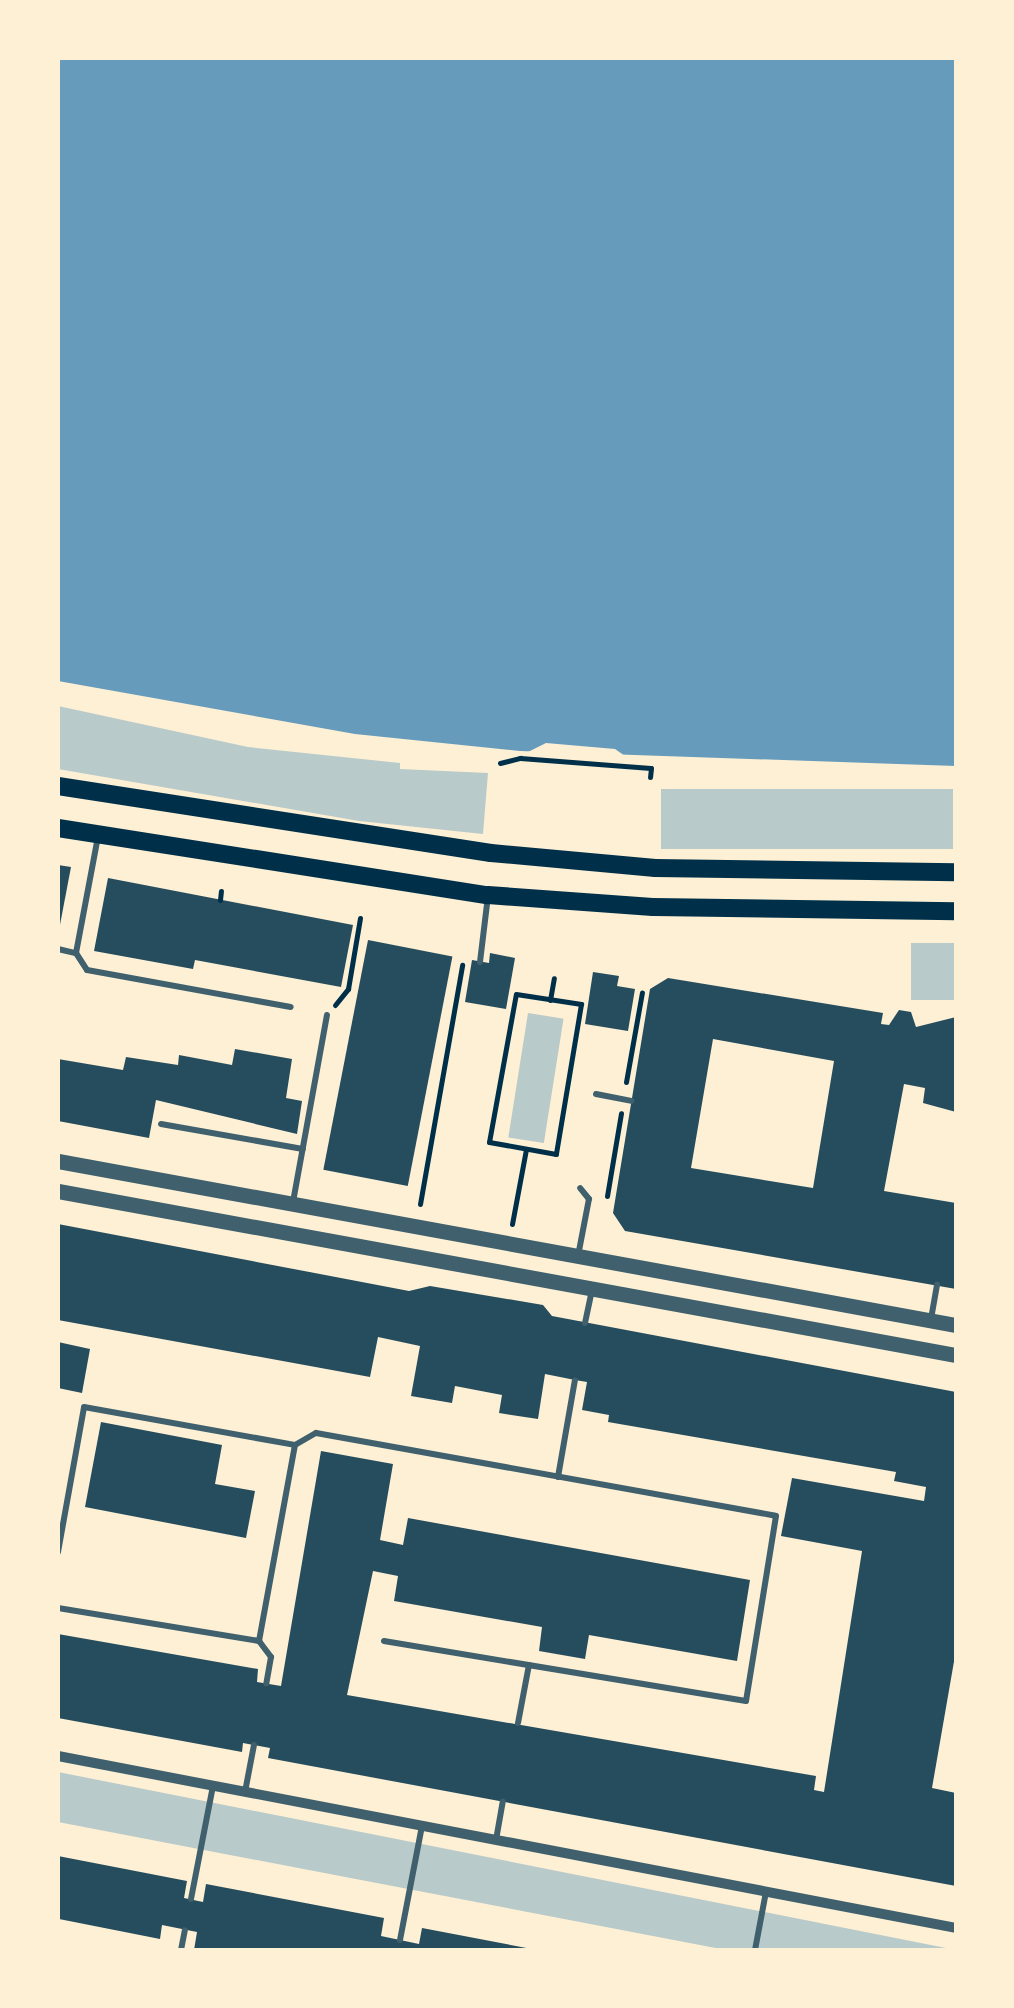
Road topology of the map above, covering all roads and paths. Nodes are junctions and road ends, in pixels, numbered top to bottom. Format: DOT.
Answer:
graph roads {
  1 [pos="500,763"];
  2 [pos="650,776"];
  3 [pos="58,786"];
  4 [pos="58,828"];
  5 [pos="98,835"];
  6 [pos="956,872"];
  7 [pos="221,892"];
  8 [pos="488,895"];
  9 [pos="220,900"];
  10 [pos="956,912"];
  11 [pos="360,918"];
  12 [pos="58,949"];
  13 [pos="76,953"];
  14 [pos="480,962"];
  15 [pos="461,969"];
  16 [pos="554,978"];
  17 [pos="642,992"];
  18 [pos="550,1000"];
  19 [pos="292,1007"];
  20 [pos="327,1015"];
  21 [pos="596,1094"];
  22 [pos="627,1100"];
  23 [pos="161,1124"];
  24 [pos="302,1149"];
  25 [pos="526,1149"];
  26 [pos="58,1160"];
  27 [pos="580,1188"];
  28 [pos="58,1191"];
  29 [pos="292,1204"];
  30 [pos="605,1205"];
  31 [pos="419,1207"];
  32 [pos="512,1224"];
  33 [pos="578,1256"];
  34 [pos="937,1285"];
  35 [pos="592,1288"];
  36 [pos="931,1320"];
  37 [pos="586,1323"];
  38 [pos="956,1326"];
  39 [pos="956,1356"];
  40 [pos="576,1380"];
  41 [pos="295,1445"];
  42 [pos="558,1477"];
  43 [pos="58,1552"];
  44 [pos="58,1608"];
  45 [pos="259,1640"];
  46 [pos="384,1641"];
  47 [pos="528,1665"];
  48 [pos="266,1684"];
  49 [pos="518,1723"];
  50 [pos="254,1745"];
  51 [pos="58,1756"];
  52 [pos="213,1786"];
  53 [pos="245,1792"];
  54 [pos="503,1802"];
  55 [pos="422,1826"];
  56 [pos="496,1840"];
  57 [pos="766,1892"];
  58 [pos="191,1900"];
  59 [pos="956,1928"];
  60 [pos="185,1930"];
  61 [pos="400,1940"];
  62 [pos="181,1950"];
  63 [pos="755,1950"];
  1 -- 2 [label="path"];
  3 -- 6 [label="main road"];
  4 -- 5 [label="main road"];
  5 -- 8 [label="main road"];
  5 -- 13 [label="lane"];
  7 -- 9 [label="path"];
  8 -- 10 [label="main road"];
  8 -- 14 [label="lane"];
  11 -- 20 [label="path"];
  12 -- 13 [label="lane"];
  13 -- 19 [label="lane"];
  15 -- 31 [label="path"];
  16 -- 18 [label="path"];
  17 -- 22 [label="path"];
  18 -- 25 [label="path"];
  18 -- 25 [label="path"];
  20 -- 24 [label="lane"];
  21 -- 22 [label="lane"];
  22 -- 30 [label="path"];
  23 -- 24 [label="lane"];
  24 -- 29 [label="lane"];
  25 -- 32 [label="path"];
  26 -- 29 [label="street"];
  27 -- 33 [label="lane"];
  28 -- 35 [label="street"];
  29 -- 33 [label="street"];
  33 -- 36 [label="street"];
  34 -- 36 [label="lane"];
  35 -- 37 [label="lane"];
  35 -- 39 [label="street"];
  36 -- 38 [label="street"];
  40 -- 42 [label="lane"];
  41 -- 42 [label="lane"];
  41 -- 43 [label="lane"];
  41 -- 45 [label="lane"];
  42 -- 47 [label="lane"];
  44 -- 45 [label="lane"];
  45 -- 48 [label="lane"];
  46 -- 47 [label="lane"];
  47 -- 49 [label="lane"];
  50 -- 53 [label="lane"];
  51 -- 52 [label="street"];
  52 -- 53 [label="street"];
  52 -- 58 [label="lane"];
  53 -- 55 [label="street"];
  54 -- 56 [label="lane"];
  55 -- 56 [label="street"];
  55 -- 61 [label="lane"];
  56 -- 57 [label="street"];
  57 -- 59 [label="street"];
  57 -- 63 [label="lane"];
  60 -- 62 [label="lane"];
}
